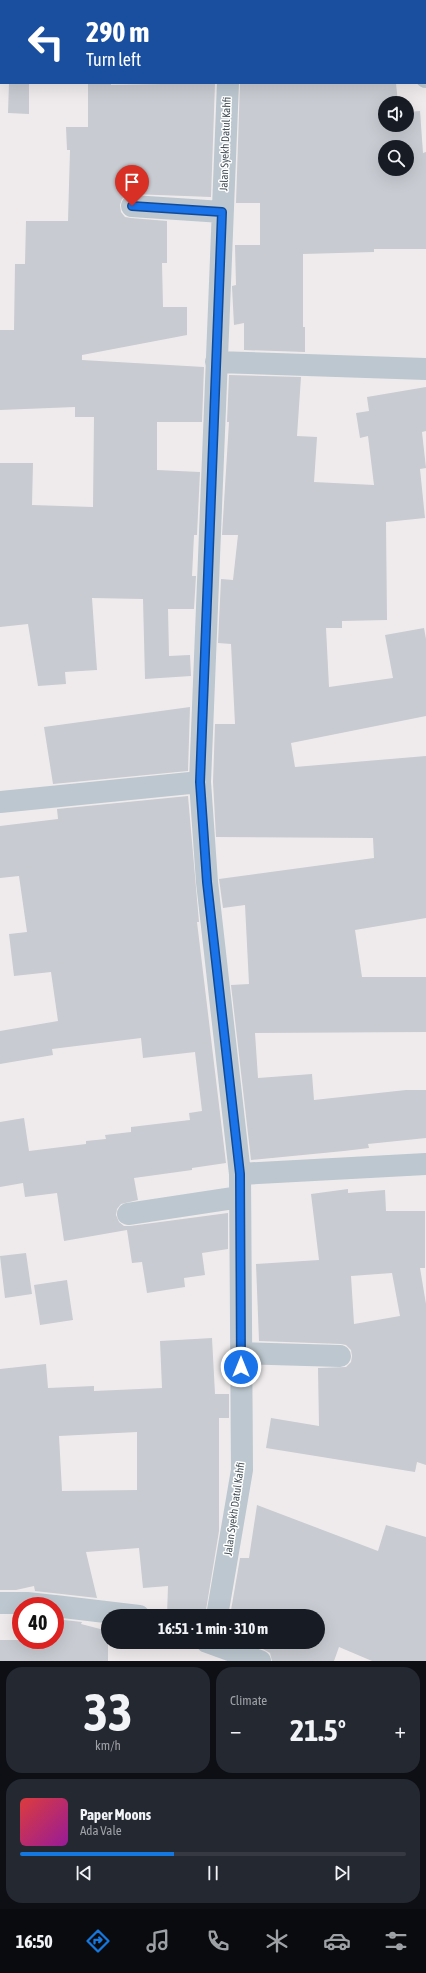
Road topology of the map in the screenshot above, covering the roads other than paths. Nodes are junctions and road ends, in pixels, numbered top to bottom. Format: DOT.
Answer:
graph roads {
  1 [pos="228,84"];
  2 [pos="132,206"];
  3 [pos="222,212"];
  4 [pos="216,362"];
  5 [pos="426,369"];
  6 [pos="200,782"];
  7 [pos="0,802"];
  8 [pos="426,1164"];
  9 [pos="240,1174"];
  10 [pos="240,1197"];
  11 [pos="128,1214"];
  12 [pos="241,1353"];
  13 [pos="340,1356"];
  14 [pos="0,1603"];
  15 [pos="12,1603"];
  16 [pos="64,1607"];
  17 [pos="218,1609"];
  18 [pos="101,1611"];
  19 [pos="217,1649"];
  20 [pos="260,1661"];
  1 -- 3 [label="street, Jalan Syekh Datul Kahfi"];
  2 -- 3 [label="street"];
  3 -- 4 [label="street, Jalan Syekh Datul Kahfi"];
  4 -- 5 [label="street"];
  4 -- 6 [label="street, Jalan Syekh Datul Kahfi"];
  6 -- 7 [label="street"];
  6 -- 9 [label="street, Jalan Syekh Datul Kahfi"];
  8 -- 9 [label="street"];
  9 -- 10 [label="street, Jalan Syekh Datul Kahfi"];
  10 -- 11 [label="street"];
  10 -- 12 [label="street, Jalan Syekh Datul Kahfi"];
  12 -- 13 [label="street"];
  12 -- 17 [label="street, Jalan Syekh Datul Kahfi"];
  14 -- 15 [label="street"];
  16 -- 18 [label="street"];
  19 -- 20 [label="street"];
}
